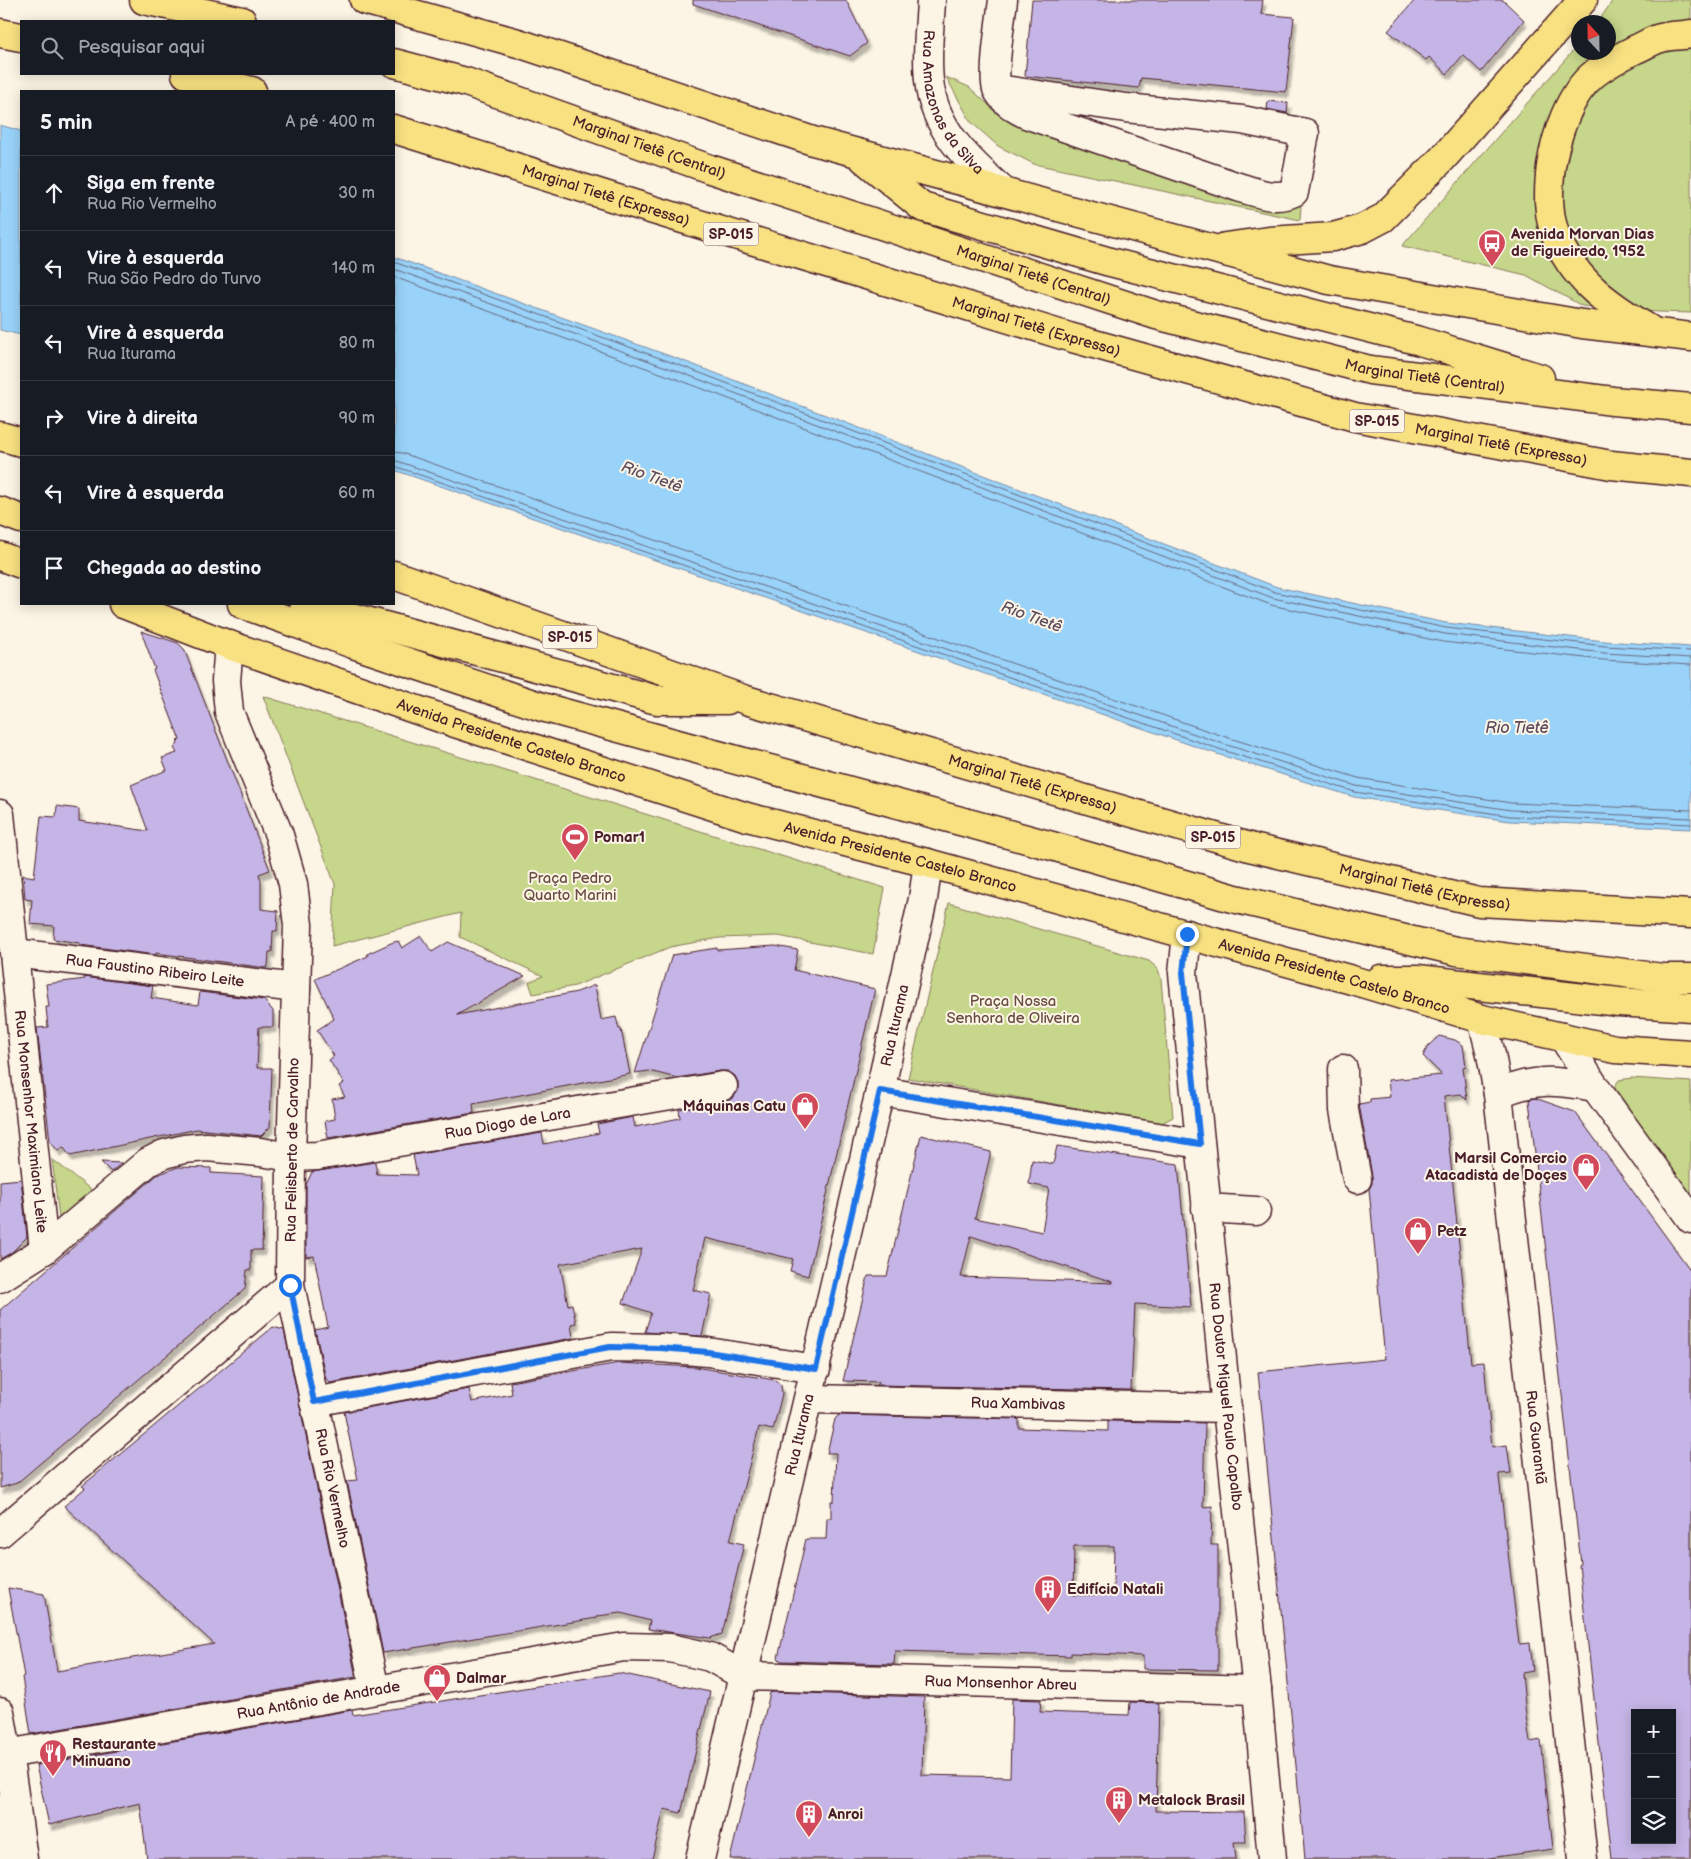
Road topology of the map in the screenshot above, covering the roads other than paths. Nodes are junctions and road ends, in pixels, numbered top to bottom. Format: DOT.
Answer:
graph roads {
  1 [pos="144,0"];
  2 [pos="364,0"];
  3 [pos="931,0"];
  4 [pos="1003,0"];
  5 [pos="1584,0"];
  6 [pos="237,20"];
  7 [pos="0,33"];
  8 [pos="1691,34"];
  9 [pos="20,37"];
  10 [pos="395,63"];
  11 [pos="190,75"];
  12 [pos="997,89"];
  13 [pos="248,90"];
  14 [pos="395,129"];
  15 [pos="856,152"];
  16 [pos="1004,192"];
  17 [pos="1214,249"];
  18 [pos="1654,333"];
  19 [pos="1691,338"];
  20 [pos="1613,401"];
  21 [pos="1691,408"];
  22 [pos="0,436"];
  23 [pos="20,442"];
  24 [pos="1691,473"];
  25 [pos="0,511"];
  26 [pos="20,519"];
  27 [pos="0,556"];
  28 [pos="20,564"];
  29 [pos="395,575"];
  30 [pos="126,605"];
  31 [pos="245,605"];
  32 [pos="308,605"];
  33 [pos="229,645"];
  34 [pos="746,700"];
  35 [pos="0,814"];
  36 [pos="928,863"];
  37 [pos="1691,914"];
  38 [pos="1187,934"];
  39 [pos="15,953"];
  40 [pos="1691,978"];
  41 [pos="1352,980"];
  42 [pos="296,988"];
  43 [pos="1691,1007"];
  44 [pos="1482,1019"];
  45 [pos="1563,1037"];
  46 [pos="1691,1054"];
  47 [pos="1343,1069"];
  48 [pos="723,1086"];
  49 [pos="1595,1087"];
  50 [pos="880,1091"];
  51 [pos="1498,1094"];
  52 [pos="1200,1144"];
  53 [pos="291,1157"];
  54 [pos="1357,1180"];
  55 [pos="1206,1208"];
  56 [pos="1256,1211"];
  57 [pos="1691,1219"];
  58 [pos="44,1250"];
  59 [pos="0,1278"];
  60 [pos="290,1285"];
  61 [pos="816,1369"];
  62 [pos="809,1399"];
  63 [pos="314,1402"];
  64 [pos="1226,1408"];
  65 [pos="0,1533"];
  66 [pos="744,1676"];
  67 [pos="376,1690"];
  68 [pos="1258,1690"];
  69 [pos="0,1712"];
  70 [pos="9,1764"];
  71 [pos="0,1853"];
  72 [pos="23,1859"];
  73 [pos="700,1859"];
  74 [pos="1272,1859"];
  75 [pos="1583,1859"];
  1 -- 6 [label="highway"];
  2 -- 15 [label="highway"];
  3 -- 16 [label="street, Rua Amazonas da Silva"];
  4 -- 12 [label="street"];
  5 -- 17 [label="highway"];
  7 -- 9 [label="highway"];
  8 -- 18 [label="highway"];
  10 -- 20 [label="highway, Marginal Tietê (Central)"];
  11 -- 13 [label="highway"];
  12 -- 12 [label="street"];
  14 -- 24 [label="highway, Marginal Tietê (Expressa) / SP-015"];
  15 -- 16 [label="highway"];
  15 -- 20 [label="highway"];
  16 -- 17 [label="highway"];
  17 -- 18 [label="highway"];
  18 -- 19 [label="highway"];
  20 -- 21 [label="highway, Marginal Tietê (Central)"];
  22 -- 23 [label="highway"];
  25 -- 26 [label="highway"];
  27 -- 28 [label="highway"];
  29 -- 34 [label="highway, Marginal Tietê (Expressa) / SP-015"];
  30 -- 33 [label="highway, Avenida Presidente Castelo Branco"];
  31 -- 40 [label="highway"];
  32 -- 34 [label="highway"];
  33 -- 36 [label="highway, Avenida Presidente Castelo Branco"];
  33 -- 42 [label="street, Rua Felisberto de Carvalho"];
  34 -- 37 [label="highway, Marginal Tietê (Expressa) / SP-015"];
  35 -- 39 [label="street, Rua Monsenhor Maximiano Leite"];
  36 -- 38 [label="highway, Avenida Presidente Castelo Branco"];
  36 -- 50 [label="street, Rua Iturama"];
  38 -- 41 [label="highway, Avenida Presidente Castelo Branco"];
  38 -- 52 [label="street, Rua Doutor Miguel Paulo Capalbo"];
  39 -- 42 [label="street, Rua Faustino Ribeiro Leite"];
  39 -- 58 [label="street, Rua Monsenhor Maximiano Leite"];
  41 -- 43 [label="highway"];
  41 -- 44 [label="highway, Avenida Presidente Castelo Branco"];
  42 -- 53 [label="street, Rua Felisberto de Carvalho"];
  44 -- 45 [label="highway, Avenida Presidente Castelo Branco"];
  44 -- 51 [label="street, Rua Guarantã"];
  45 -- 46 [label="highway, Avenida Presidente Castelo Branco"];
  45 -- 49 [label="street"];
  47 -- 54 [label="street"];
  48 -- 53 [label="street, Rua Diogo de Lara"];
  49 -- 51 [label="street"];
  49 -- 57 [label="street"];
  50 -- 52 [label="street"];
  50 -- 61 [label="street, Rua Iturama"];
  51 -- 75 [label="street, Rua Guarantã"];
  52 -- 55 [label="street, Rua Doutor Miguel Paulo Capalbo"];
  53 -- 58 [label="street, Rua Diogo de Lara"];
  53 -- 60 [label="street, Rua Felisberto de Carvalho"];
  55 -- 56 [label="street"];
  55 -- 64 [label="street, Rua Doutor Miguel Paulo Capalbo"];
  58 -- 59 [label="street, Rua Diogo de Lara"];
  60 -- 63 [label="street, Rua Rio Vermelho"];
  60 -- 65 [label="street"];
  61 -- 62 [label="street, Rua Iturama"];
  61 -- 63 [label="street"];
  62 -- 64 [label="street, Rua Xambivas"];
  62 -- 66 [label="street, Rua Iturama"];
  63 -- 67 [label="street, Rua Rio Vermelho"];
  64 -- 68 [label="street, Rua Doutor Miguel Paulo Capalbo"];
  66 -- 67 [label="street, Rua Antônio de Andrade"];
  66 -- 68 [label="street, Rua Monsenhor Abreu"];
  66 -- 73 [label="street, Rua Iturama"];
  67 -- 70 [label="street, Rua Antônio de Andrade"];
  68 -- 74 [label="street, Rua Doutor Miguel Paulo Capalbo"];
  69 -- 70 [label="street"];
  70 -- 71 [label="street"];
  70 -- 72 [label="street"];
}
